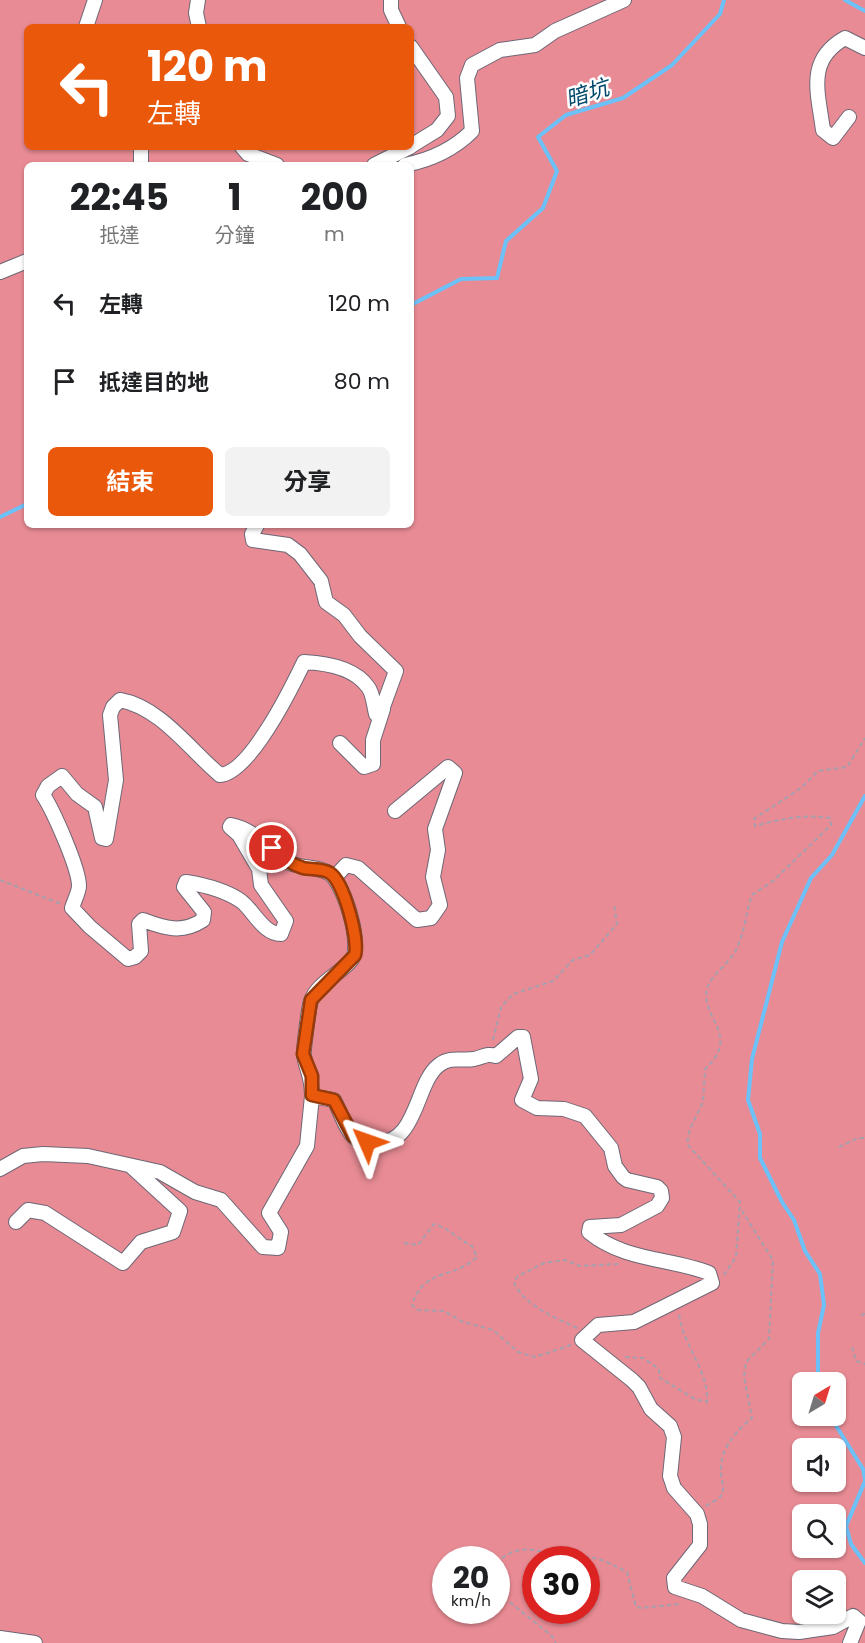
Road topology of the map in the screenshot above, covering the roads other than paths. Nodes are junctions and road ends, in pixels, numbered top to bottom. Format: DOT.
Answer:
graph roads {
  1 [pos="95,0"];
  2 [pos="198,0"];
  3 [pos="391,0"];
  4 [pos="624,0"];
  5 [pos="87,24"];
  6 [pos="198,24"];
  7 [pos="398,24"];
  8 [pos="865,48"];
  9 [pos="414,51"];
  10 [pos="849,117"];
  11 [pos="414,144"];
  12 [pos="245,150"];
  13 [pos="407,150"];
  14 [pos="395,161"];
  15 [pos="269,162"];
  16 [pos="413,162"];
  17 [pos="24,262"];
  18 [pos="0,272"];
  19 [pos="255,528"];
  20 [pos="386,702"];
  21 [pos="340,743"];
  22 [pos="395,811"];
  23 [pos="335,877"];
  24 [pos="312,1095"];
  25 [pos="130,1166"];
  26 [pos="0,1169"];
  27 [pos="16,1222"];
  28 [pos="0,1638"];
  29 [pos="35,1643"];
  30 [pos="850,1643"];
  1 -- 5 [label="street"];
  2 -- 6 [label="street"];
  3 -- 7 [label="street"];
  4 -- 16 [label="street"];
  8 -- 10 [label="street"];
  9 -- 11 [label="street"];
  12 -- 15 [label="street"];
  13 -- 14 [label="street"];
  17 -- 18 [label="street"];
  19 -- 20 [label="street"];
  20 -- 21 [label="street"];
  20 -- 23 [label="street"];
  22 -- 23 [label="street"];
  23 -- 24 [label="street"];
  24 -- 25 [label="street"];
  24 -- 30 [label="street"];
  25 -- 26 [label="street"];
  25 -- 27 [label="street"];
  28 -- 29 [label="street"];
}
